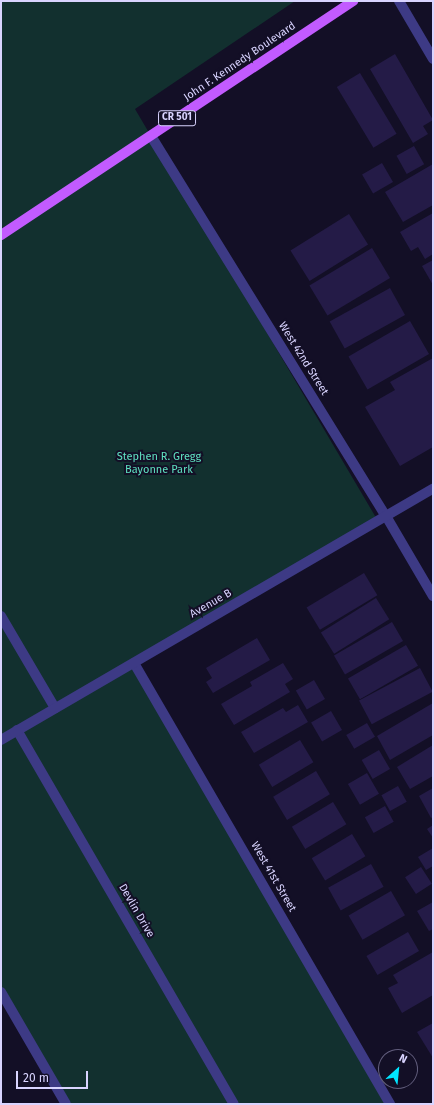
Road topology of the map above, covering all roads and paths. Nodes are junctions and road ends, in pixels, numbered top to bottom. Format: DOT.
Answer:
graph roads {
  1 [pos="353,1"];
  2 [pos="399,1"];
  3 [pos="433,59"];
  4 [pos="151,136"];
  5 [pos="1,235"];
  6 [pos="433,489"];
  7 [pos="386,516"];
  8 [pos="433,596"];
  9 [pos="1,616"];
  10 [pos="134,663"];
  11 [pos="55,708"];
  12 [pos="17,730"];
  13 [pos="1,740"];
  14 [pos="1,992"];
  15 [pos="66,1104"];
  16 [pos="234,1104"];
  17 [pos="390,1104"];
  1 -- 4 [label="main road, John F. Kennedy Boulevard / CR 501"];
  2 -- 3 [label="street"];
  4 -- 5 [label="main road, John F. Kennedy Boulevard / CR 501"];
  4 -- 7 [label="street, West 42nd Street"];
  6 -- 7 [label="street, Avenue B"];
  7 -- 8 [label="street, West 42nd Street"];
  7 -- 10 [label="street, Avenue B"];
  9 -- 11 [label="street"];
  10 -- 11 [label="street, Avenue B"];
  10 -- 17 [label="street, West 41st Street"];
  11 -- 12 [label="street, Avenue B"];
  12 -- 13 [label="street, Avenue B"];
  12 -- 16 [label="street, Devlin Drive"];
  14 -- 15 [label="street"];
}
